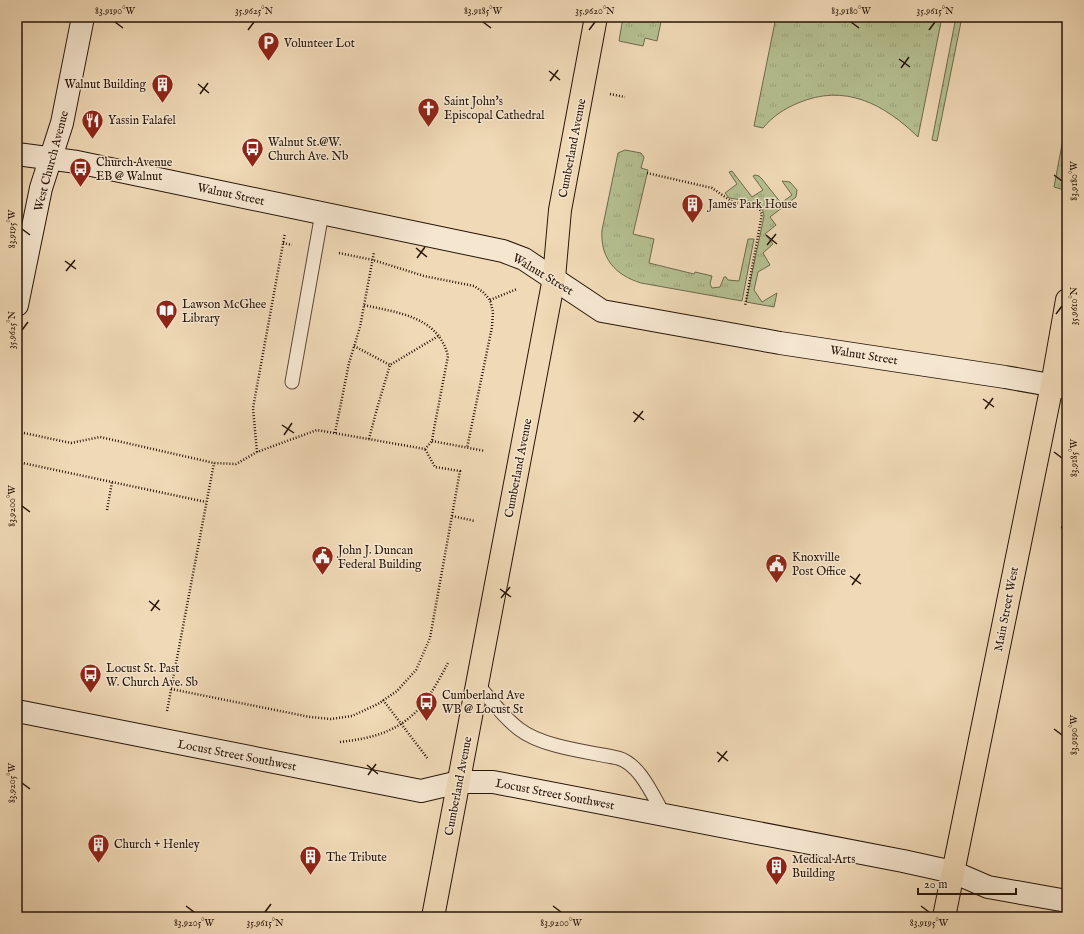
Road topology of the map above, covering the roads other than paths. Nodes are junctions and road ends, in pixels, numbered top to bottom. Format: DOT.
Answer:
graph roads {
  1 [pos="83,17"];
  2 [pos="596,17"];
  3 [pos="17,154"];
  4 [pos="51,157"];
  5 [pos="322,213"];
  6 [pos="554,278"];
  7 [pos="1067,300"];
  8 [pos="17,305"];
  9 [pos="292,382"];
  10 [pos="1059,387"];
  11 [pos="478,685"];
  12 [pos="17,711"];
  13 [pos="459,782"];
  14 [pos="664,815"];
  15 [pos="953,872"];
  16 [pos="1067,901"];
  17 [pos="433,917"];
  18 [pos="944,917"];
  1 -- 4 [label="street, West Church Avenue"];
  2 -- 6 [label="main road, Cumberland Avenue"];
  3 -- 4 [label="street, Walnut Street"];
  4 -- 5 [label="street, Walnut Street"];
  4 -- 8 [label="street, West Church Avenue"];
  5 -- 6 [label="street, Walnut Street"];
  5 -- 9 [label="lane"];
  6 -- 10 [label="street, Walnut Street"];
  6 -- 11 [label="main road, Cumberland Avenue"];
  7 -- 10 [label="main road, Main Street West"];
  10 -- 15 [label="main road, Main Street West"];
  11 -- 13 [label="main road, Cumberland Avenue"];
  11 -- 14 [label="lane"];
  12 -- 13 [label="street, Locust Street Southwest"];
  13 -- 14 [label="street, Locust Street Southwest"];
  13 -- 17 [label="main road, Cumberland Avenue"];
  14 -- 15 [label="street, Locust Street Southwest"];
  15 -- 16 [label="street, Locust Street Southwest"];
  15 -- 18 [label="main road, Main Street West"];
}
